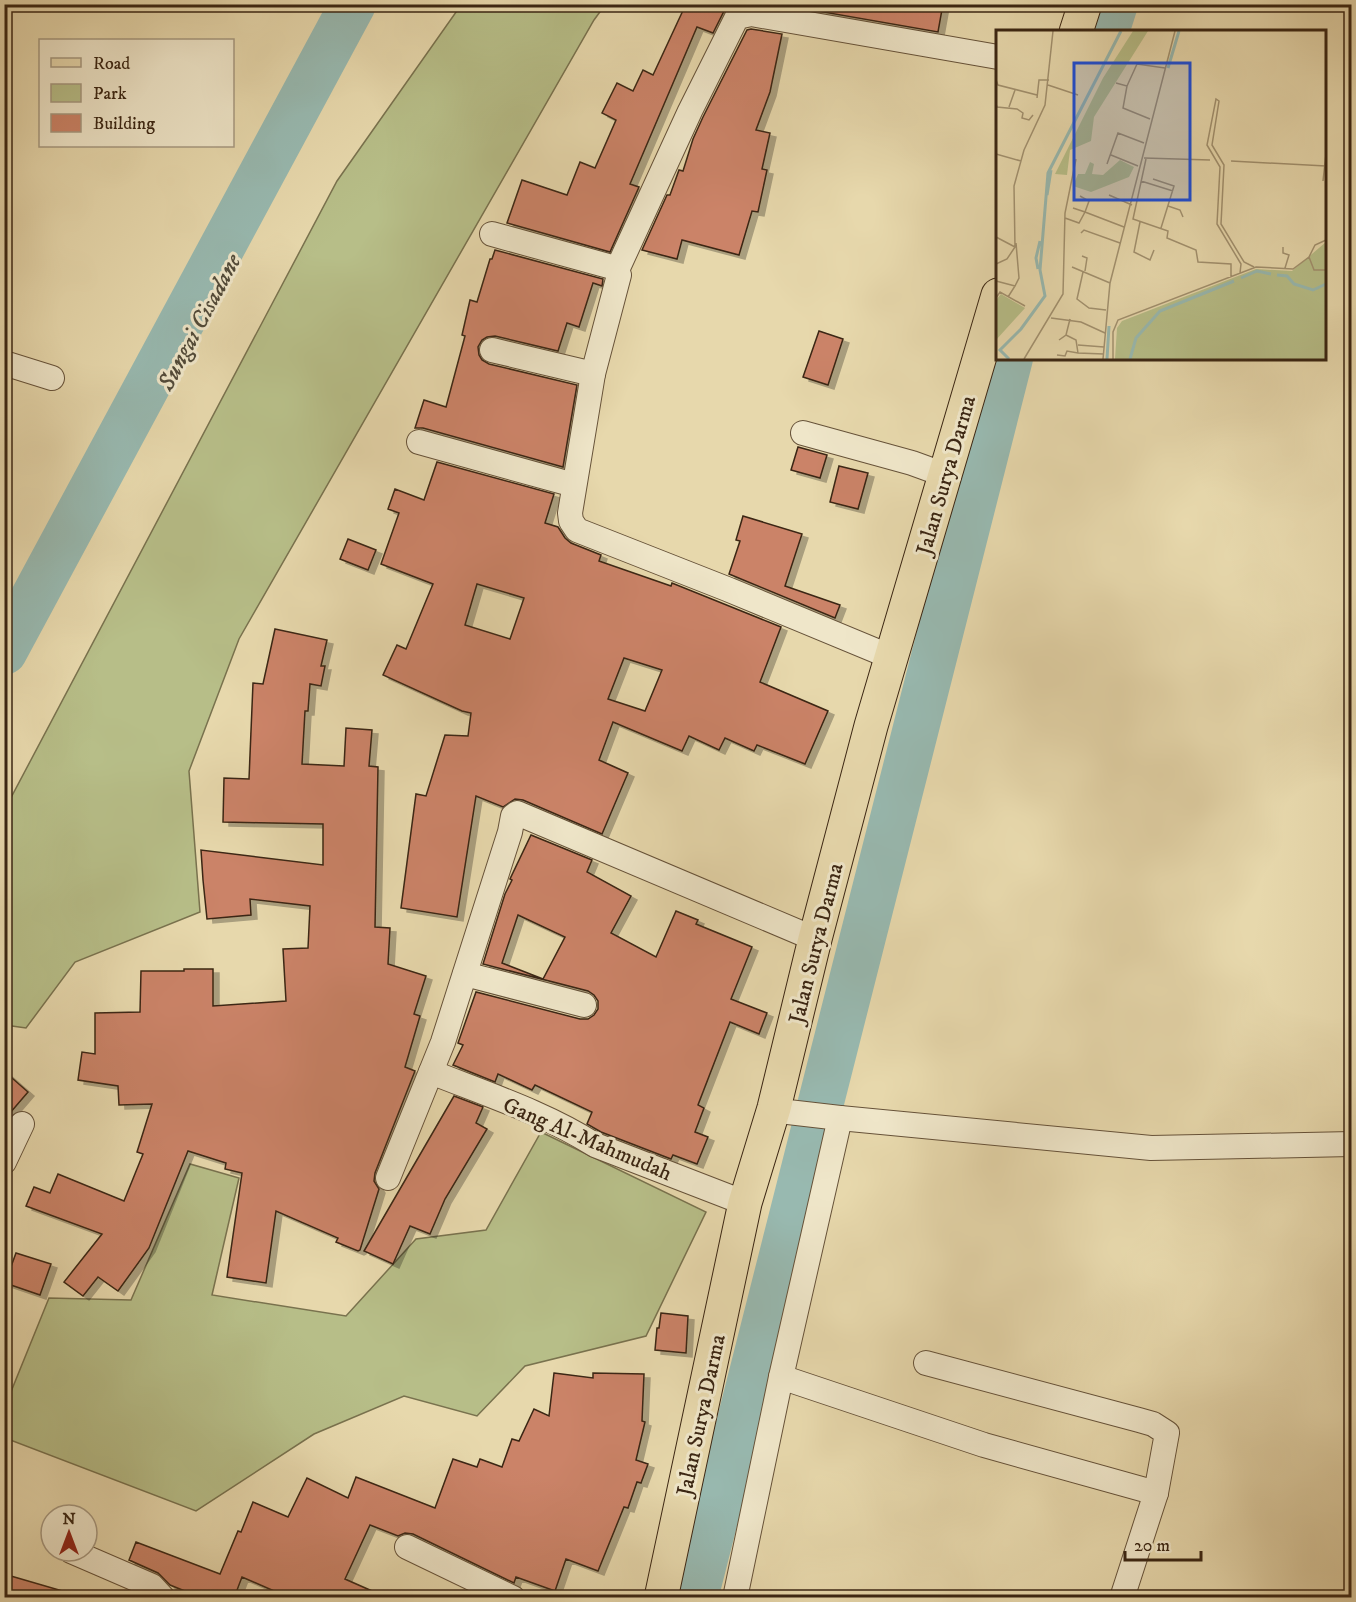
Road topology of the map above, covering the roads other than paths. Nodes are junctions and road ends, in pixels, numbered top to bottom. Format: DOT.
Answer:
graph roads {
  1 [pos="1085,4"];
  2 [pos="1077,30"];
  3 [pos="996,57"];
  4 [pos="492,234"];
  5 [pos="617,270"];
  6 [pos="996,302"];
  7 [pos="492,350"];
  8 [pos="4,363"];
  9 [pos="593,374"];
  10 [pos="51,378"];
  11 [pos="803,432"];
  12 [pos="419,442"];
  13 [pos="945,475"];
  14 [pos="574,485"];
  15 [pos="891,657"];
  16 [pos="815,939"];
  17 [pos="465,975"];
  18 [pos="584,1005"];
  19 [pos="431,1072"];
  20 [pos="781,1110"];
  21 [pos="837,1118"];
  22 [pos="22,1124"];
  23 [pos="1352,1144"];
  24 [pos="4,1162"];
  25 [pos="388,1178"];
  26 [pos="745,1203"];
  27 [pos="926,1363"];
  28 [pos="781,1377"];
  29 [pos="1156,1493"];
  30 [pos="406,1547"];
  31 [pos="99,1563"];
  32 [pos="163,1598"];
  33 [pos="513,1598"];
  34 [pos="661,1598"];
  35 [pos="735,1598"];
  36 [pos="1122,1598"];
  1 -- 2 [label="main road"];
  3 -- 5 [label="street"];
  4 -- 5 [label="street"];
  5 -- 9 [label="street"];
  6 -- 13 [label="main road, Jalan Surya Darma"];
  7 -- 9 [label="street"];
  8 -- 10 [label="street"];
  9 -- 14 [label="street"];
  11 -- 13 [label="street"];
  12 -- 14 [label="street"];
  13 -- 15 [label="main road, Jalan Surya Darma"];
  14 -- 15 [label="street"];
  15 -- 16 [label="main road, Jalan Surya Darma"];
  16 -- 17 [label="street"];
  16 -- 20 [label="main road, Jalan Surya Darma"];
  17 -- 18 [label="street"];
  17 -- 19 [label="street"];
  19 -- 25 [label="street"];
  19 -- 26 [label="street, Gang Al-Mahmudah"];
  20 -- 21 [label="street"];
  20 -- 26 [label="main road, Jalan Surya Darma"];
  21 -- 23 [label="street"];
  21 -- 28 [label="street"];
  22 -- 24 [label="street"];
  26 -- 34 [label="main road, Jalan Surya Darma"];
  27 -- 29 [label="street"];
  28 -- 29 [label="street"];
  28 -- 35 [label="street"];
  29 -- 36 [label="street"];
  30 -- 33 [label="street"];
  31 -- 32 [label="street"];
}
